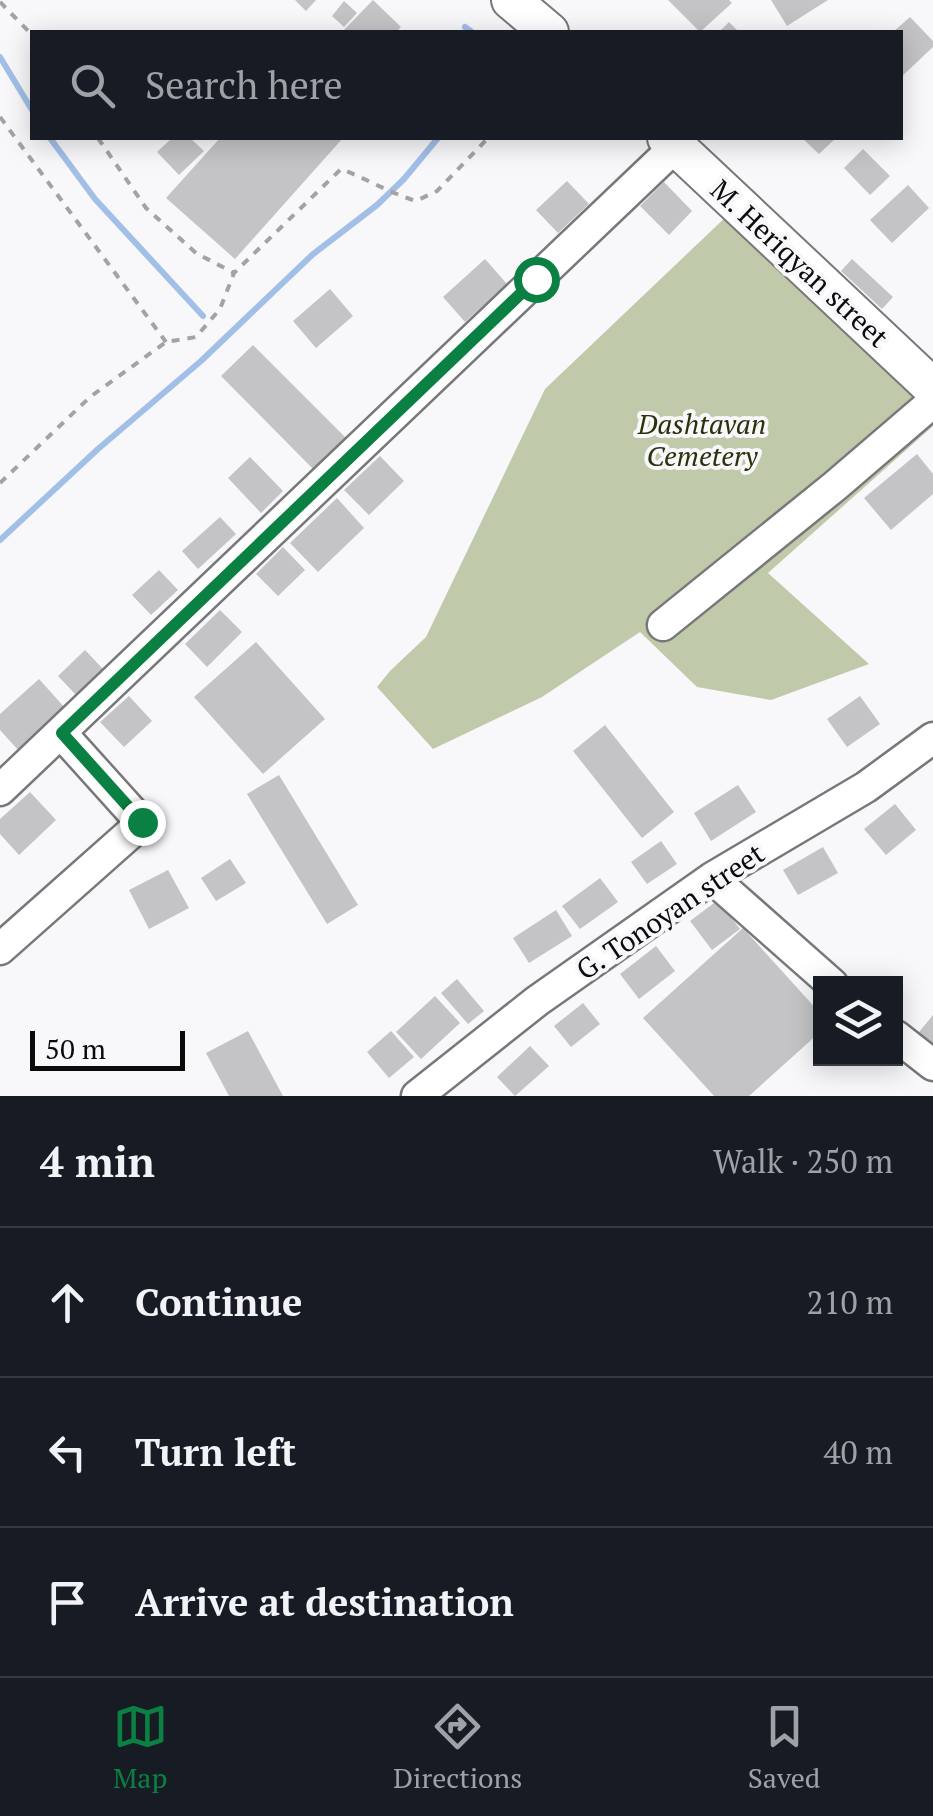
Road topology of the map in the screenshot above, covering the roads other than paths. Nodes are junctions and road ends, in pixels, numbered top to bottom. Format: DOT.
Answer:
graph roads {
  1 [pos="672,142"];
  2 [pos="933,388"];
  3 [pos="933,402"];
  4 [pos="662,625"];
  5 [pos="62,733"];
  6 [pos="933,738"];
  7 [pos="0,790"];
  8 [pos="712,878"];
  9 [pos="0,948"];
  10 [pos="823,976"];
  11 [pos="903,1042"];
  12 [pos="933,1066"];
  13 [pos="417,1096"];
  1 -- 2 [label="main road, M. Heriqyan street"];
  1 -- 5 [label="street"];
  3 -- 4 [label="street"];
  5 -- 7 [label="street"];
  5 -- 9 [label="street"];
  6 -- 8 [label="street, G. Tonoyan street"];
  8 -- 10 [label="street"];
  8 -- 13 [label="street, G. Tonoyan street"];
  11 -- 12 [label="street"];
}
